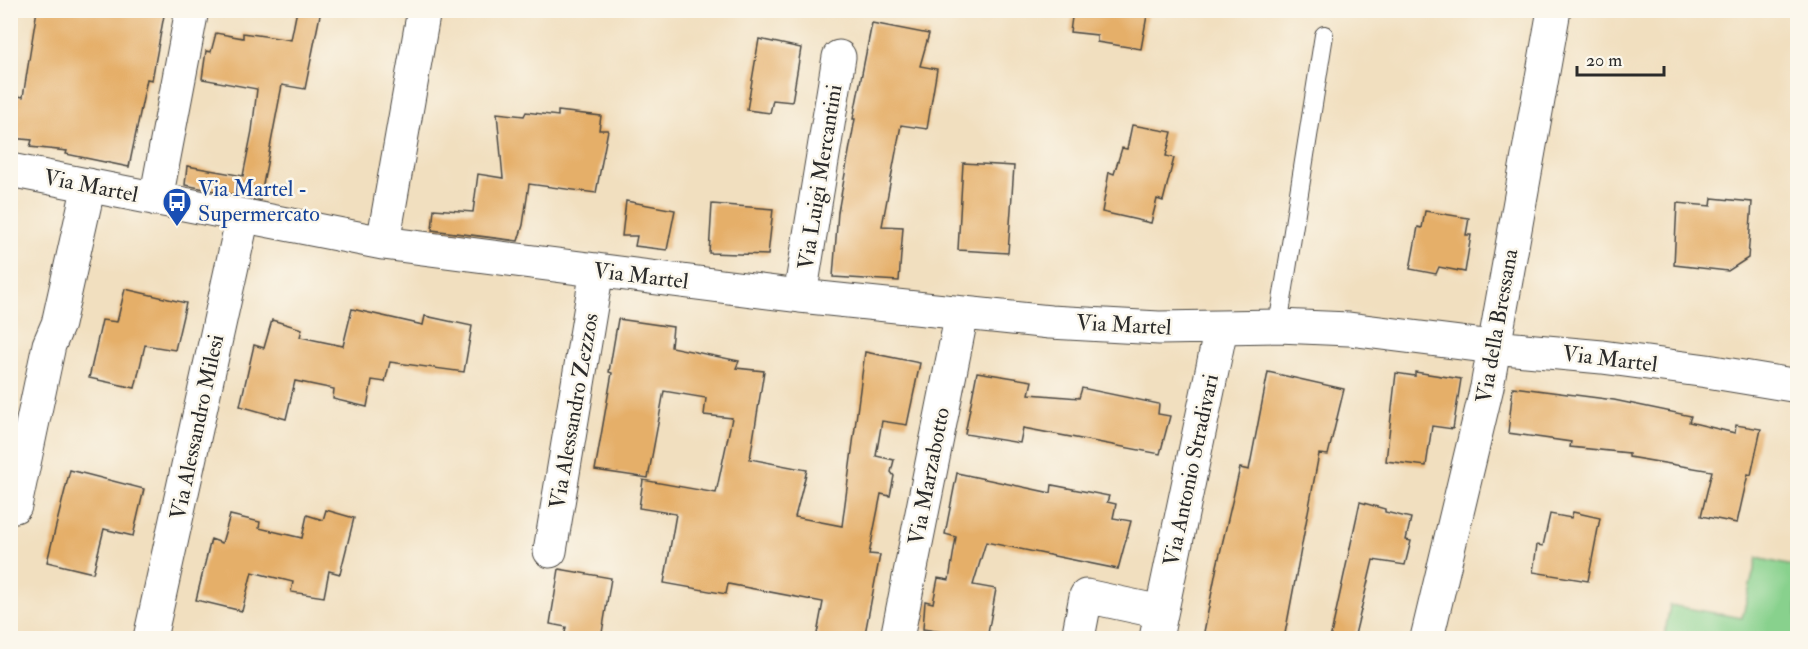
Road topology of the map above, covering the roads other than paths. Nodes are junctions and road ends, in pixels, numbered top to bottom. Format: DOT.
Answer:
graph roads {
  1 [pos="192,10"];
  2 [pos="423,10"];
  3 [pos="1554,10"];
  4 [pos="1324,35"];
  5 [pos="840,57"];
  6 [pos="10,170"];
  7 [pos="89,185"];
  8 [pos="156,199"];
  9 [pos="243,216"];
  10 [pos="384,243"];
  11 [pos="597,270"];
  12 [pos="800,297"];
  13 [pos="962,313"];
  14 [pos="1278,326"];
  15 [pos="1221,328"];
  16 [pos="1493,347"];
  17 [pos="1797,386"];
  18 [pos="15,506"];
  19 [pos="550,551"];
  20 [pos="1158,625"];
  21 [pos="150,639"];
  22 [pos="897,639"];
  23 [pos="1078,639"];
  24 [pos="1427,639"];
  1 -- 8 [label="street"];
  2 -- 10 [label="street"];
  3 -- 16 [label="street, Via della Bressana"];
  4 -- 14 [label="lane"];
  5 -- 12 [label="street, Via Luigi Mercantini"];
  6 -- 7 [label="street, Via Martel"];
  7 -- 8 [label="street, Via Martel"];
  7 -- 18 [label="street"];
  8 -- 9 [label="street, Via Martel"];
  9 -- 10 [label="street, Via Martel"];
  9 -- 21 [label="street, Via Alessandro Milesi"];
  10 -- 11 [label="street, Via Martel"];
  11 -- 12 [label="street, Via Martel"];
  11 -- 19 [label="street, Via Alessandro Zezzos"];
  12 -- 13 [label="street, Via Martel"];
  13 -- 15 [label="street, Via Martel"];
  13 -- 22 [label="street, Via Marzabotto"];
  14 -- 15 [label="street, Via Martel"];
  14 -- 16 [label="street, Via Martel"];
  15 -- 20 [label="street, Via Antonio Stradivari"];
  16 -- 17 [label="street, Via Martel"];
  16 -- 24 [label="street, Via della Bressana"];
  20 -- 23 [label="street, Via Antonio Stradivari"];
}
